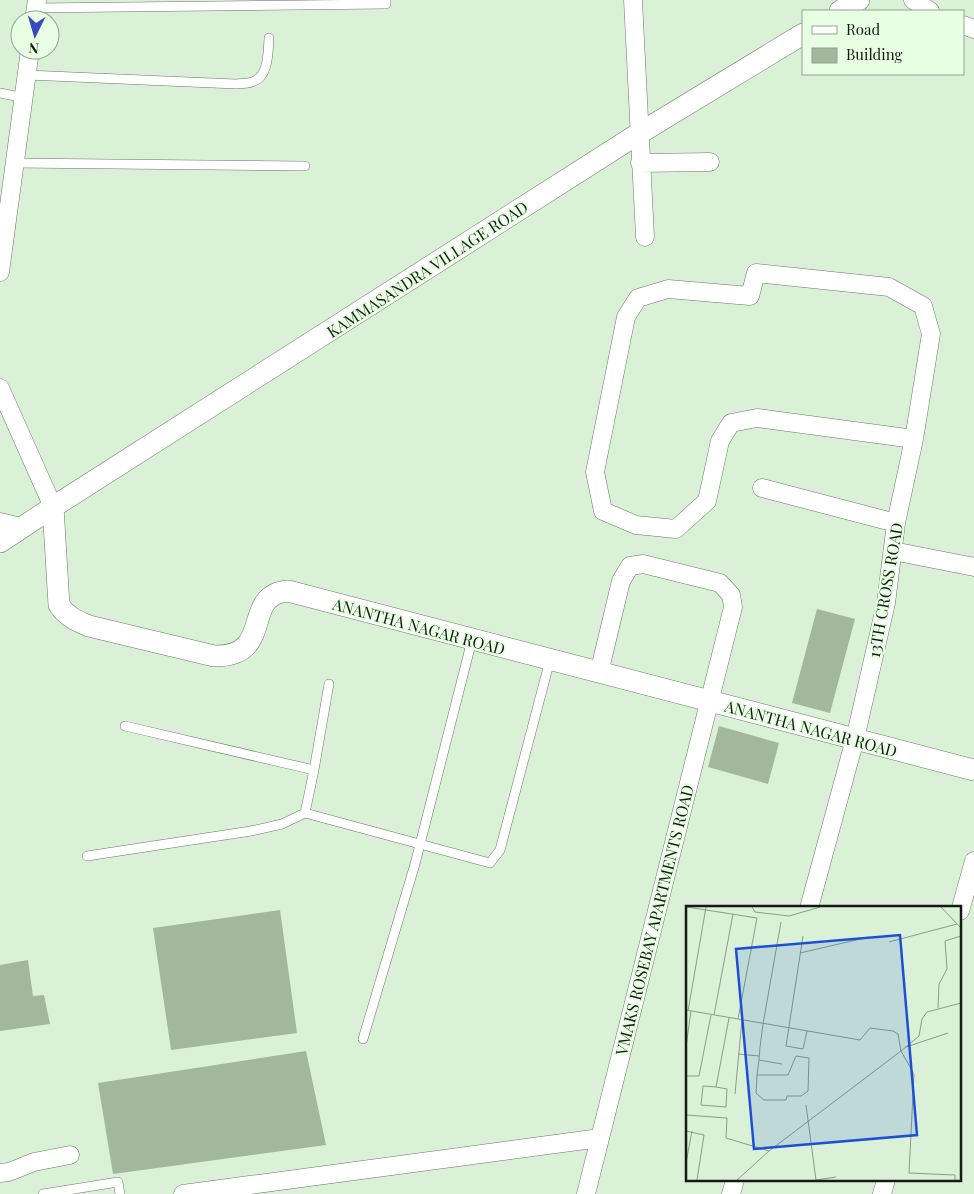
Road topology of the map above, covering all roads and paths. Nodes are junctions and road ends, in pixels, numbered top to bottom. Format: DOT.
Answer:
graph roads {
  1 [pos="386,0"];
  2 [pos="633,0"];
  3 [pos="858,0"];
  4 [pos="913,0"];
  5 [pos="68,4"];
  6 [pos="36,9"];
  7 [pos="842,10"];
  8 [pos="928,10"];
  9 [pos="802,35"];
  10 [pos="269,38"];
  11 [pos="29,60"];
  12 [pos="27,75"];
  13 [pos="0,94"];
  14 [pos="24,98"];
  15 [pos="639,134"];
  16 [pos="710,162"];
  17 [pos="15,163"];
  18 [pos="640,163"];
  19 [pos="305,166"];
  20 [pos="645,237"];
  21 [pos="0,272"];
  22 [pos="0,388"];
  23 [pos="914,439"];
  24 [pos="762,488"];
  25 [pos="53,508"];
  26 [pos="0,522"];
  27 [pos="896,523"];
  28 [pos="21,528"];
  29 [pos="0,542"];
  30 [pos="892,551"];
  31 [pos="974,567"];
  32 [pos="472,640"];
  33 [pos="550,660"];
  34 [pos="599,673"];
  35 [pos="329,684"];
  36 [pos="708,701"];
  37 [pos="125,726"];
  38 [pos="855,739"];
  39 [pos="314,770"];
  40 [pos="974,770"];
  41 [pos="305,813"];
  42 [pos="419,844"];
  43 [pos="87,856"];
  44 [pos="974,861"];
  45 [pos="810,906"];
  46 [pos="961,906"];
  47 [pos="363,1039"];
  48 [pos="600,1138"];
  49 [pos="70,1155"];
  50 [pos="0,1173"];
  51 [pos="43,1194"];
  52 [pos="120,1194"];
  53 [pos="183,1194"];
  54 [pos="586,1194"];
  1 -- 5 [label="lane"];
  2 -- 15 [label="street"];
  3 -- 7 [label="street"];
  4 -- 8 [label="street"];
  5 -- 6 [label="lane"];
  9 -- 15 [label="street, KAMMASANDRA VILLAGE ROAD"];
  10 -- 12 [label="lane"];
  11 -- 12 [label="street"];
  12 -- 14 [label="street"];
  13 -- 14 [label="lane"];
  14 -- 17 [label="street"];
  15 -- 18 [label="street"];
  15 -- 25 [label="street, KAMMASANDRA VILLAGE ROAD"];
  16 -- 18 [label="street"];
  17 -- 19 [label="lane"];
  17 -- 21 [label="street"];
  18 -- 20 [label="street"];
  22 -- 25 [label="street"];
  23 -- 23 [label="street, 13TH CROSS ROAD"];
  23 -- 27 [label="street, 13TH CROSS ROAD"];
  24 -- 27 [label="street"];
  25 -- 28 [label="street"];
  25 -- 32 [label="street, ANANTHA NAGAR ROAD"];
  26 -- 28 [label="street"];
  27 -- 30 [label="street, 13TH CROSS ROAD"];
  28 -- 29 [label="street"];
  30 -- 31 [label="street"];
  30 -- 38 [label="street, 13TH CROSS ROAD"];
  32 -- 33 [label="street, ANANTHA NAGAR ROAD"];
  32 -- 42 [label="lane"];
  33 -- 34 [label="street, ANANTHA NAGAR ROAD"];
  33 -- 42 [label="lane"];
  34 -- 36 [label="street, ANANTHA NAGAR ROAD"];
  34 -- 36 [label="street, VMAKS ROSEBAY APARTMENTS ROAD"];
  35 -- 39 [label="lane"];
  36 -- 38 [label="street, ANANTHA NAGAR ROAD"];
  36 -- 48 [label="street, VMAKS ROSEBAY APARTMENTS ROAD"];
  37 -- 39 [label="lane"];
  38 -- 40 [label="street, ANANTHA NAGAR ROAD"];
  38 -- 45 [label="street, 13TH CROSS ROAD"];
  39 -- 41 [label="lane"];
  41 -- 42 [label="lane"];
  41 -- 43 [label="lane"];
  42 -- 47 [label="lane"];
  44 -- 46 [label="street"];
  48 -- 53 [label="street"];
  48 -- 54 [label="street, VMAKS ROSEBAY APARTMENTS ROAD"];
  49 -- 50 [label="street"];
  51 -- 52 [label="lane"];
}
